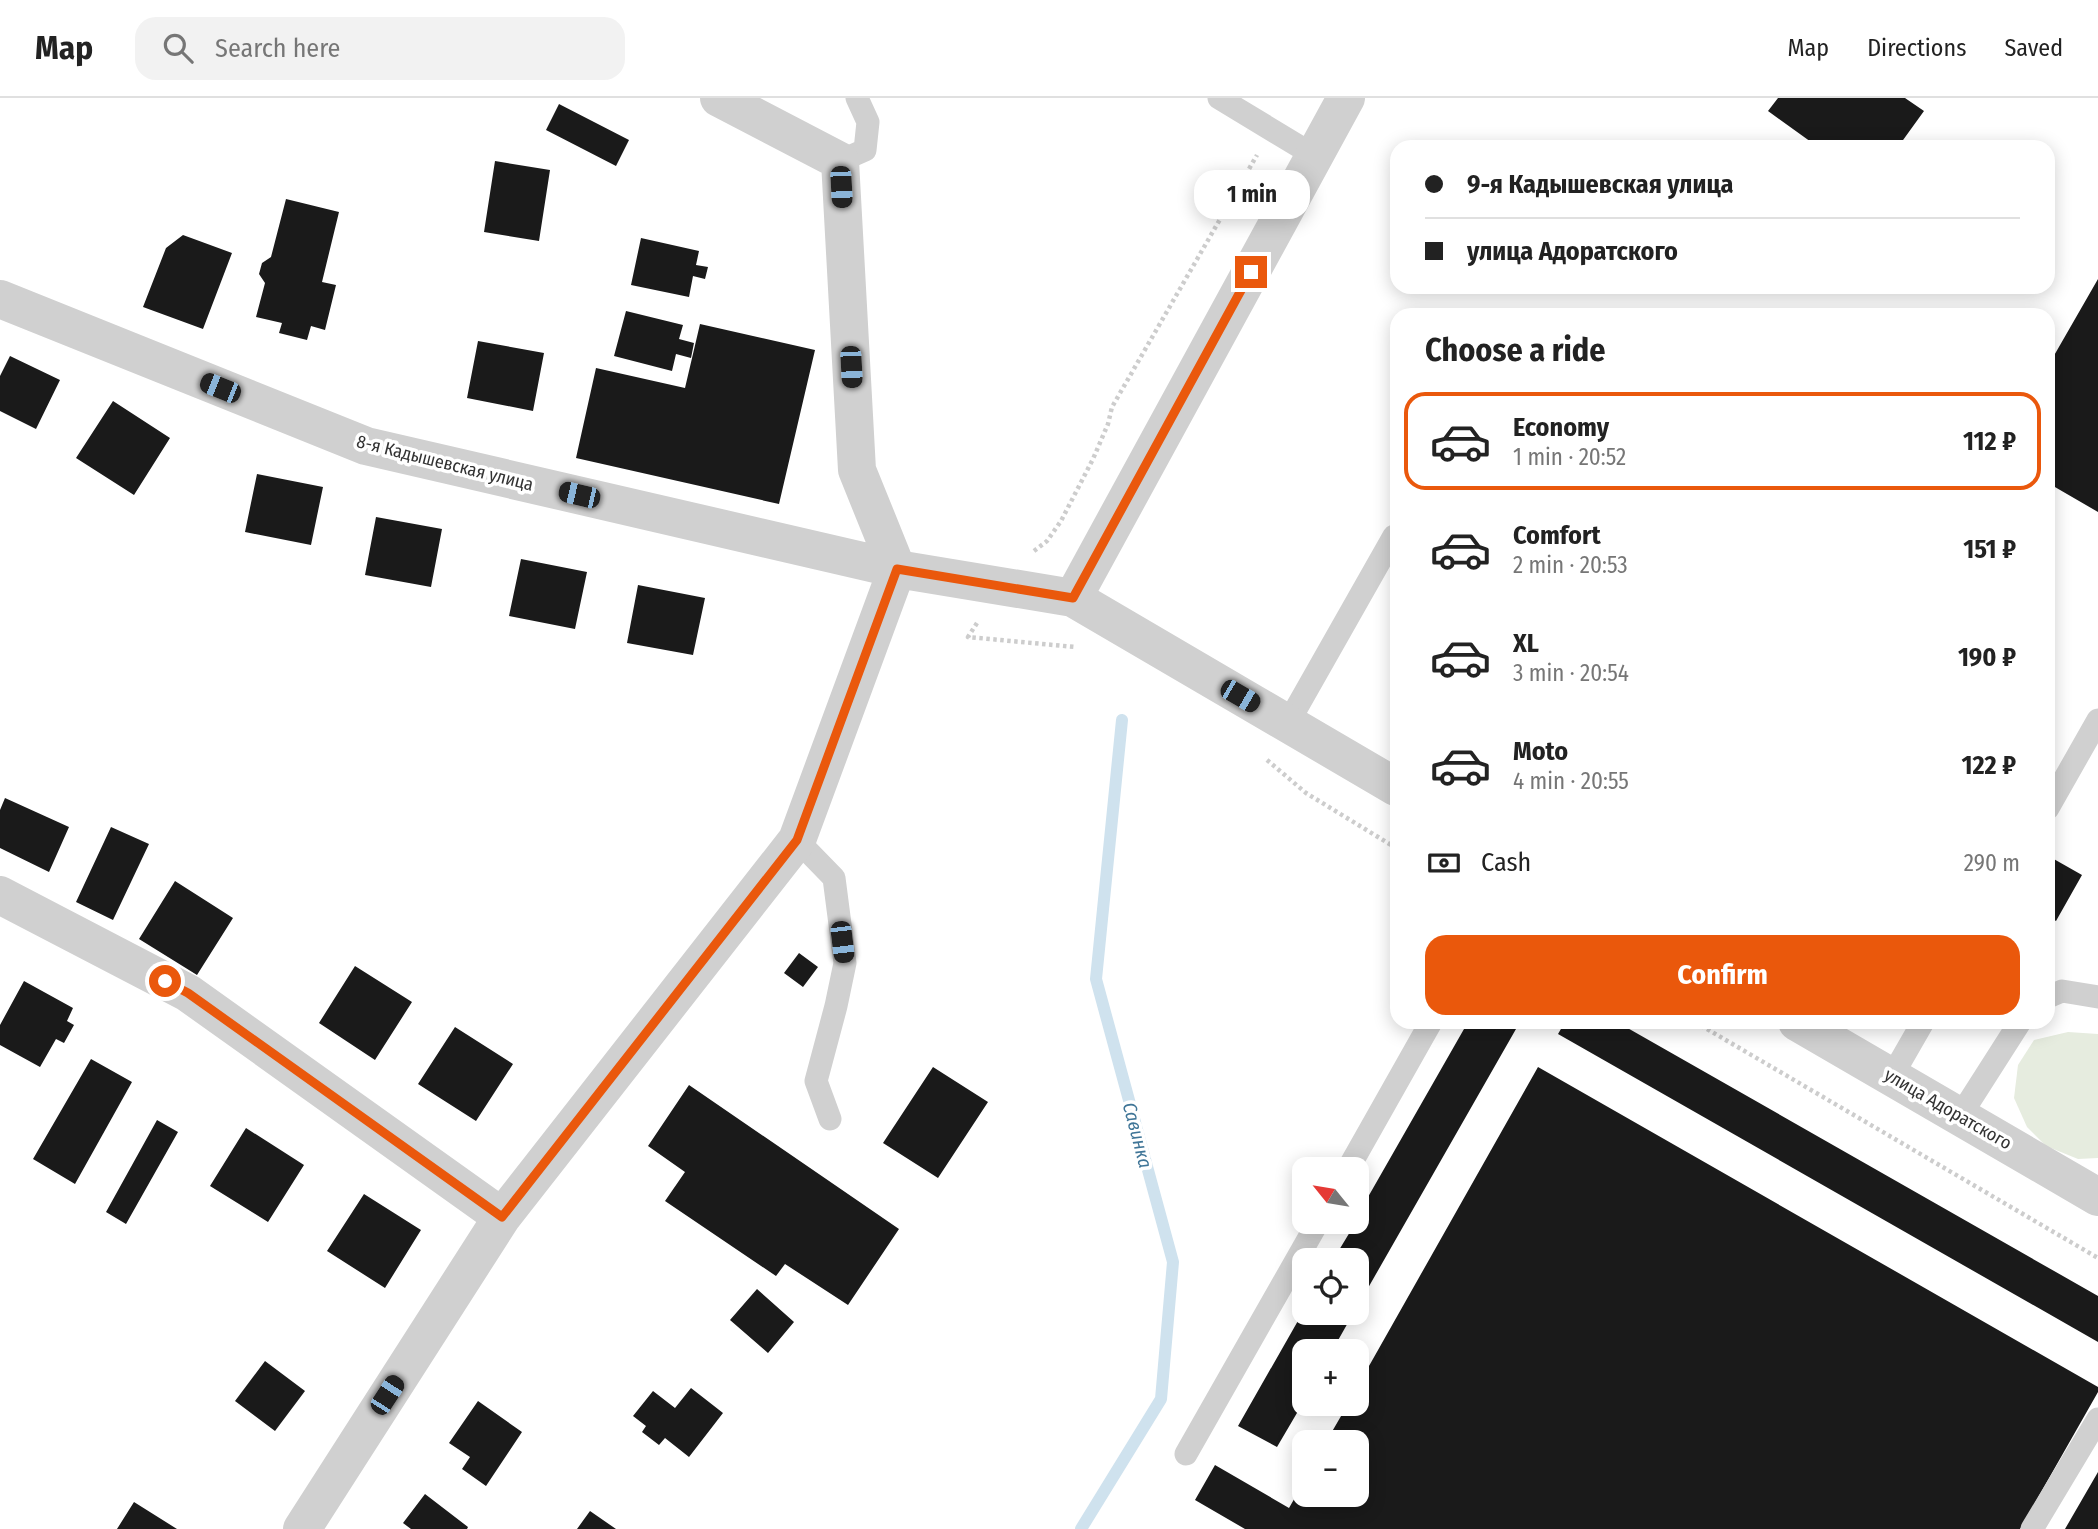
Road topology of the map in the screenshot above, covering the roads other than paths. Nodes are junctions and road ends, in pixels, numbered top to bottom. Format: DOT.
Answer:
graph roads {
  1 [pos="719,98"];
  2 [pos="858,98"];
  3 [pos="1219,98"];
  4 [pos="1346,98"];
  5 [pos="1315,156"];
  6 [pos="840,161"];
  7 [pos="0,299"];
  8 [pos="1390,545"];
  9 [pos="897,569"];
  10 [pos="1073,598"];
  11 [pos="2098,720"];
  12 [pos="1288,723"];
  13 [pos="2056,775"];
  14 [pos="1390,783"];
  15 [pos="797,840"];
  16 [pos="0,895"];
  17 [pos="2055,994"];
  18 [pos="2098,997"];
  19 [pos="1427,1029"];
  20 [pos="1809,1029"];
  21 [pos="1919,1029"];
  22 [pos="2016,1029"];
  23 [pos="1892,1076"];
  24 [pos="1960,1116"];
  25 [pos="830,1119"];
  26 [pos="1355,1157"];
  27 [pos="2098,1197"];
  28 [pos="502,1217"];
  29 [pos="1311,1234"];
  30 [pos="2098,1419"];
  31 [pos="1186,1454"];
  32 [pos="302,1529"];
  33 [pos="2032,1529"];
  1 -- 6 [label="street"];
  2 -- 6 [label="lane"];
  3 -- 5 [label="lane"];
  4 -- 5 [label="street"];
  5 -- 10 [label="street"];
  6 -- 9 [label="street"];
  7 -- 9 [label="street, 8-я Кадышевская улица"];
  8 -- 12 [label="lane"];
  9 -- 10 [label="street, 8-я Кадышевская улица"];
  9 -- 15 [label="street"];
  10 -- 12 [label="street"];
  11 -- 13 [label="lane"];
  12 -- 14 [label="street"];
  15 -- 25 [label="lane"];
  15 -- 28 [label="street"];
  16 -- 28 [label="street"];
  17 -- 18 [label="lane"];
  19 -- 26 [label="lane"];
  20 -- 23 [label="street, улица Адоратского"];
  21 -- 23 [label="lane"];
  22 -- 24 [label="lane"];
  23 -- 24 [label="street, улица Адоратского"];
  24 -- 27 [label="street, улица Адоратского"];
  28 -- 32 [label="street"];
  29 -- 31 [label="lane"];
  30 -- 33 [label="lane"];
}
